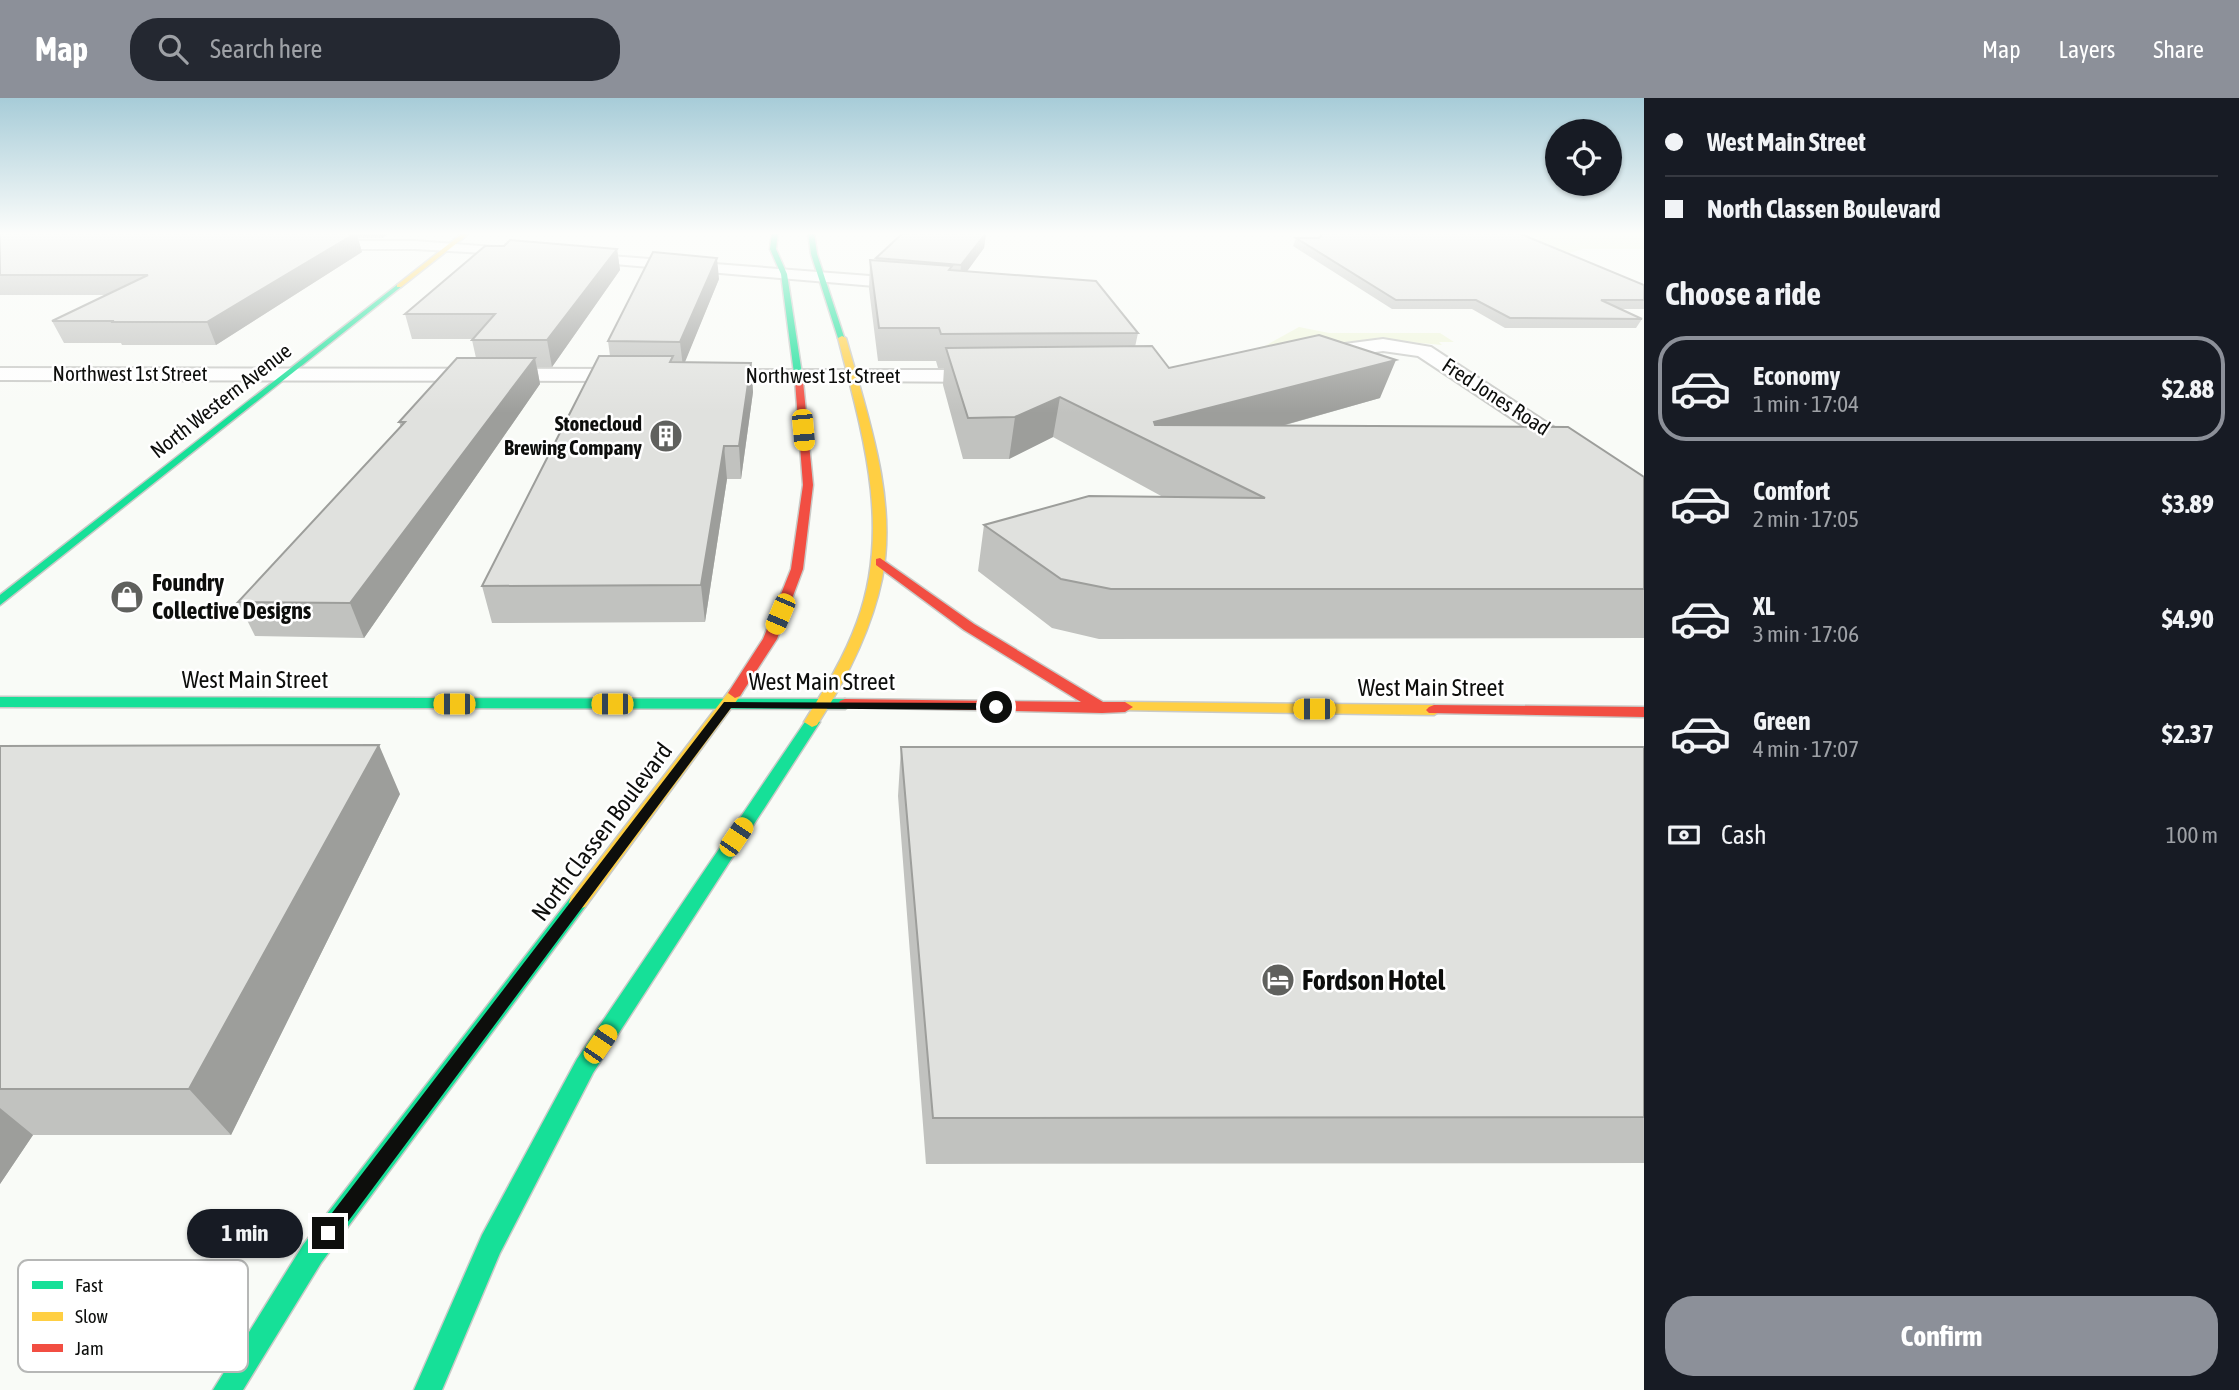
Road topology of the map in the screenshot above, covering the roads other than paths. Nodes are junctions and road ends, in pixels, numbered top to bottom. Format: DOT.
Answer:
graph roads {
  1 [pos="391,292"];
  2 [pos="787,292"];
  3 [pos="828,292"];
  4 [pos="1292,358"];
  5 [pos="0,374"];
  6 [pos="288,374"];
  7 [pos="799,376"];
  8 [pos="852,376"];
  9 [pos="1015,376"];
  10 [pos="1597,464"];
  11 [pos="880,562"];
  12 [pos="0,601"];
  13 [pos="0,702"];
  14 [pos="728,704"];
  15 [pos="824,704"];
  16 [pos="1102,708"];
  17 [pos="1644,712"];
  18 [pos="248,1356"];
  19 [pos="238,1372"];
  20 [pos="227,1390"];
  21 [pos="428,1390"];
  1 -- 6 [label="main road, North Western Avenue"];
  2 -- 7 [label="main road, North Classen Boulevard"];
  3 -- 8 [label="main road"];
  4 -- 10 [label="street, Fred Jones Road"];
  5 -- 6 [label="street, Northwest 1st Street"];
  6 -- 7 [label="street, Northwest 1st Street"];
  6 -- 12 [label="main road, North Western Avenue"];
  7 -- 8 [label="street, Northwest 1st Street"];
  7 -- 14 [label="main road, North Classen Boulevard"];
  8 -- 9 [label="street, Northwest 1st Street"];
  8 -- 11 [label="main road"];
  11 -- 15 [label="main road"];
  11 -- 16 [label="main road"];
  13 -- 14 [label="main road, West Main Street"];
  14 -- 15 [label="main road, West Main Street"];
  14 -- 18 [label="main road, North Classen Boulevard"];
  15 -- 16 [label="main road, West Main Street"];
  15 -- 21 [label="main road"];
  16 -- 17 [label="main road, West Main Street"];
  19 -- 20 [label="main road, North Classen Boulevard"];
}
